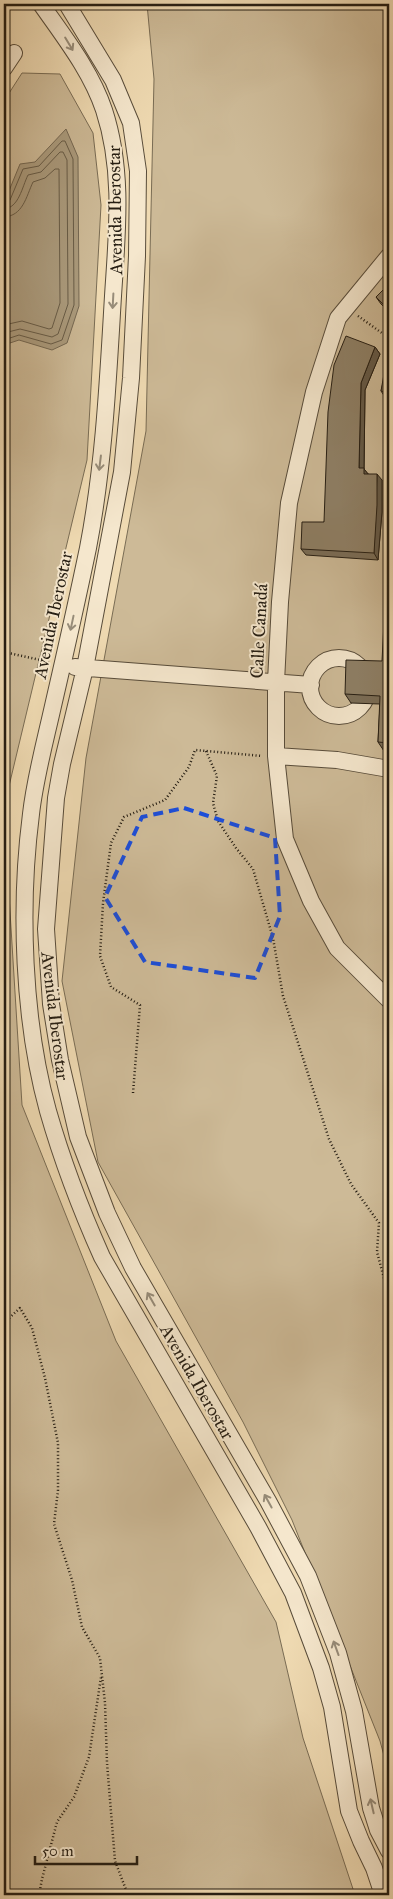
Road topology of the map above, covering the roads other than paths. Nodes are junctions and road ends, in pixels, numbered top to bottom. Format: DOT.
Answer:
graph roads {
  1 [pos="41,4"];
  2 [pos="67,4"];
  3 [pos="14,53"];
  4 [pos="4,68"];
  5 [pos="389,256"];
  6 [pos="62,665"];
  7 [pos="85,668"];
  8 [pos="276,682"];
  9 [pos="311,685"];
  10 [pos="276,756"];
  11 [pos="389,769"];
  12 [pos="389,1000"];
  13 [pos="389,1851"];
  14 [pos="383,1895"];
  1 -- 6 [label="street, Avenida Iberostar, one-way"];
  2 -- 7 [label="street, Avenida Iberostar"];
  3 -- 4 [label="street"];
  5 -- 8 [label="street, Calle Canadá"];
  6 -- 7 [label="street"];
  6 -- 14 [label="street, Avenida Iberostar"];
  7 -- 8 [label="street"];
  13 -- 7 [label="street, Avenida Iberostar, one-way"];
  8 -- 9 [label="street"];
  8 -- 10 [label="street, Calle Canadá"];
  10 -- 11 [label="street"];
  10 -- 12 [label="street, Calle Canadá"];
}
